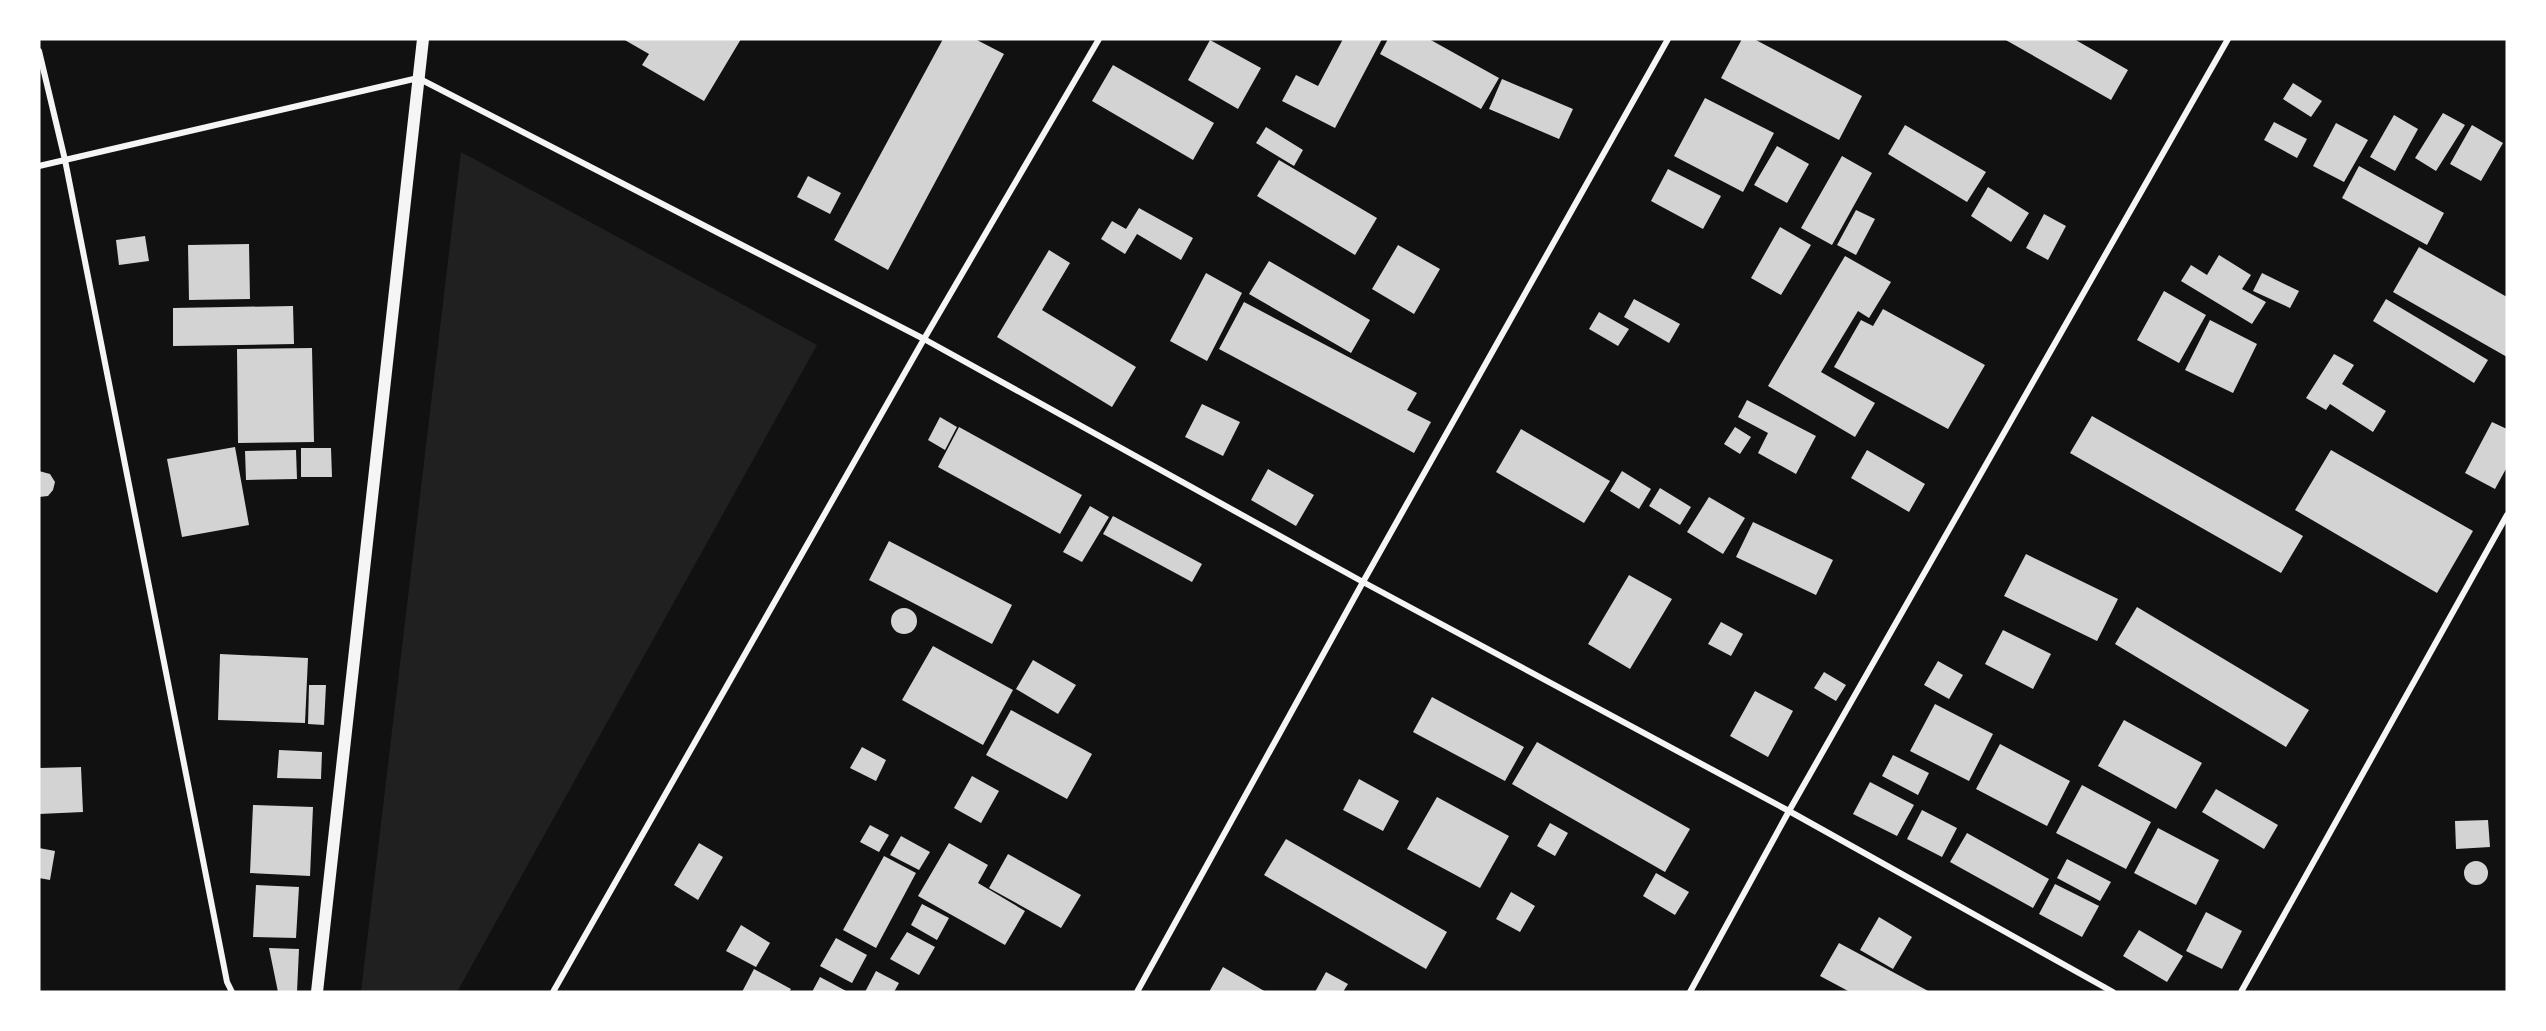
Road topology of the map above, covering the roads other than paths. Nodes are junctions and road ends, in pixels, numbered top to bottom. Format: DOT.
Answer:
graph roads {
  1 [pos="423,39"];
  2 [pos="1098,39"];
  3 [pos="1668,39"];
  4 [pos="2228,39"];
  5 [pos="39,51"];
  6 [pos="418,78"];
  7 [pos="65,160"];
  8 [pos="39,166"];
  9 [pos="924,339"];
  10 [pos="2507,515"];
  11 [pos="1363,582"];
  12 [pos="1789,811"];
  13 [pos="232,992"];
  14 [pos="317,992"];
  15 [pos="553,992"];
  16 [pos="1137,992"];
  17 [pos="1690,992"];
  18 [pos="2113,992"];
  19 [pos="2241,992"];
  1 -- 6 [label="main road"];
  2 -- 9 [label="street"];
  3 -- 11 [label="street"];
  4 -- 12 [label="street"];
  5 -- 7 [label="street"];
  6 -- 7 [label="street"];
  6 -- 9 [label="street"];
  6 -- 14 [label="main road"];
  7 -- 8 [label="street"];
  7 -- 13 [label="street"];
  9 -- 11 [label="street"];
  9 -- 15 [label="street"];
  10 -- 19 [label="street"];
  11 -- 12 [label="street"];
  11 -- 16 [label="street"];
  12 -- 17 [label="street"];
  12 -- 18 [label="street"];
}
